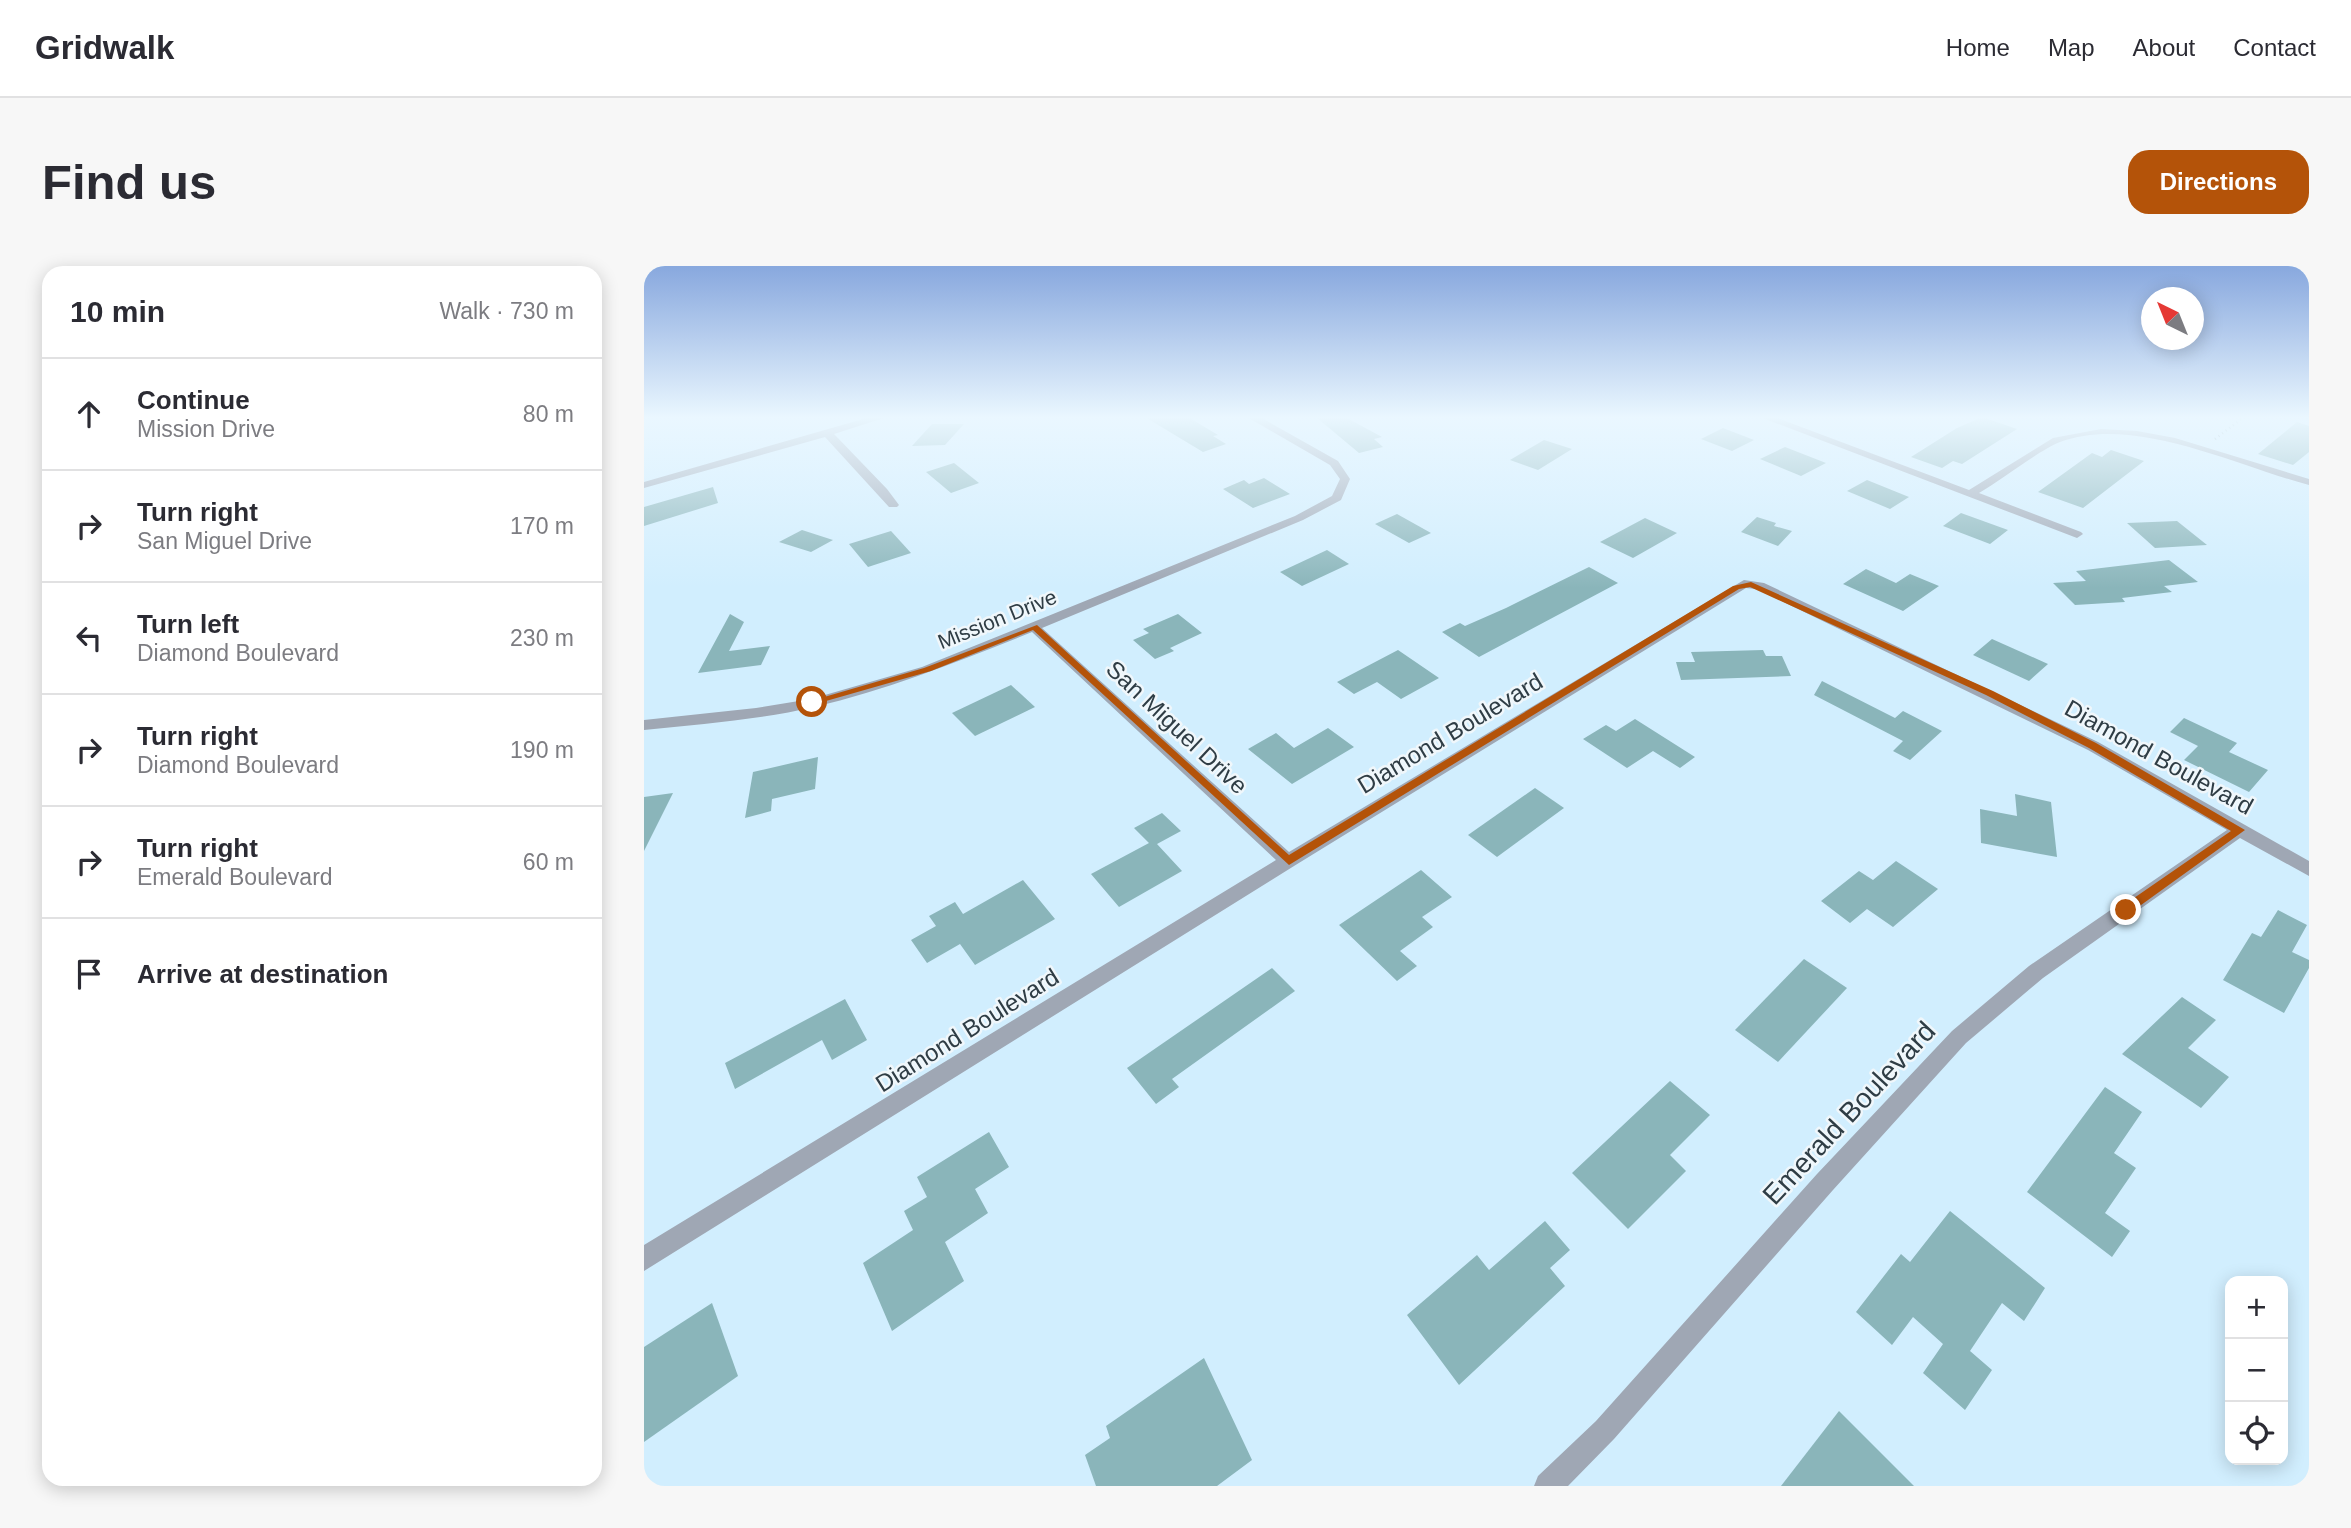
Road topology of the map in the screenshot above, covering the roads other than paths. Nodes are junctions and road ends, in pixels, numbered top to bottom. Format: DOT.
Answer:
graph roads {
  1 [pos="683,474"];
  2 [pos="867,474"];
  3 [pos="1342,474"];
  4 [pos="1917,474"];
  5 [pos="2002,474"];
  6 [pos="2282,474"];
  7 [pos="2309,482"];
  8 [pos="644,485"];
  9 [pos="1970,494"];
  10 [pos="893,505"];
  11 [pos="2077,534"];
  12 [pos="1034,627"];
  13 [pos="644,725"];
  14 [pos="2239,830"];
  15 [pos="1289,860"];
  16 [pos="2309,869"];
  17 [pos="644,1259"];
  18 [pos="1548,1486"];
  1 -- 8 [label="street"];
  2 -- 10 [label="street"];
  3 -- 12 [label="street, Mission Drive"];
  4 -- 9 [label="street"];
  5 -- 9 [label="street"];
  6 -- 7 [label="street"];
  9 -- 11 [label="street"];
  12 -- 13 [label="street, Mission Drive"];
  12 -- 15 [label="street, San Miguel Drive"];
  14 -- 15 [label="street, Diamond Boulevard"];
  14 -- 16 [label="street, Diamond Boulevard"];
  14 -- 18 [label="street, Emerald Boulevard"];
  15 -- 17 [label="street, Diamond Boulevard"];
}
